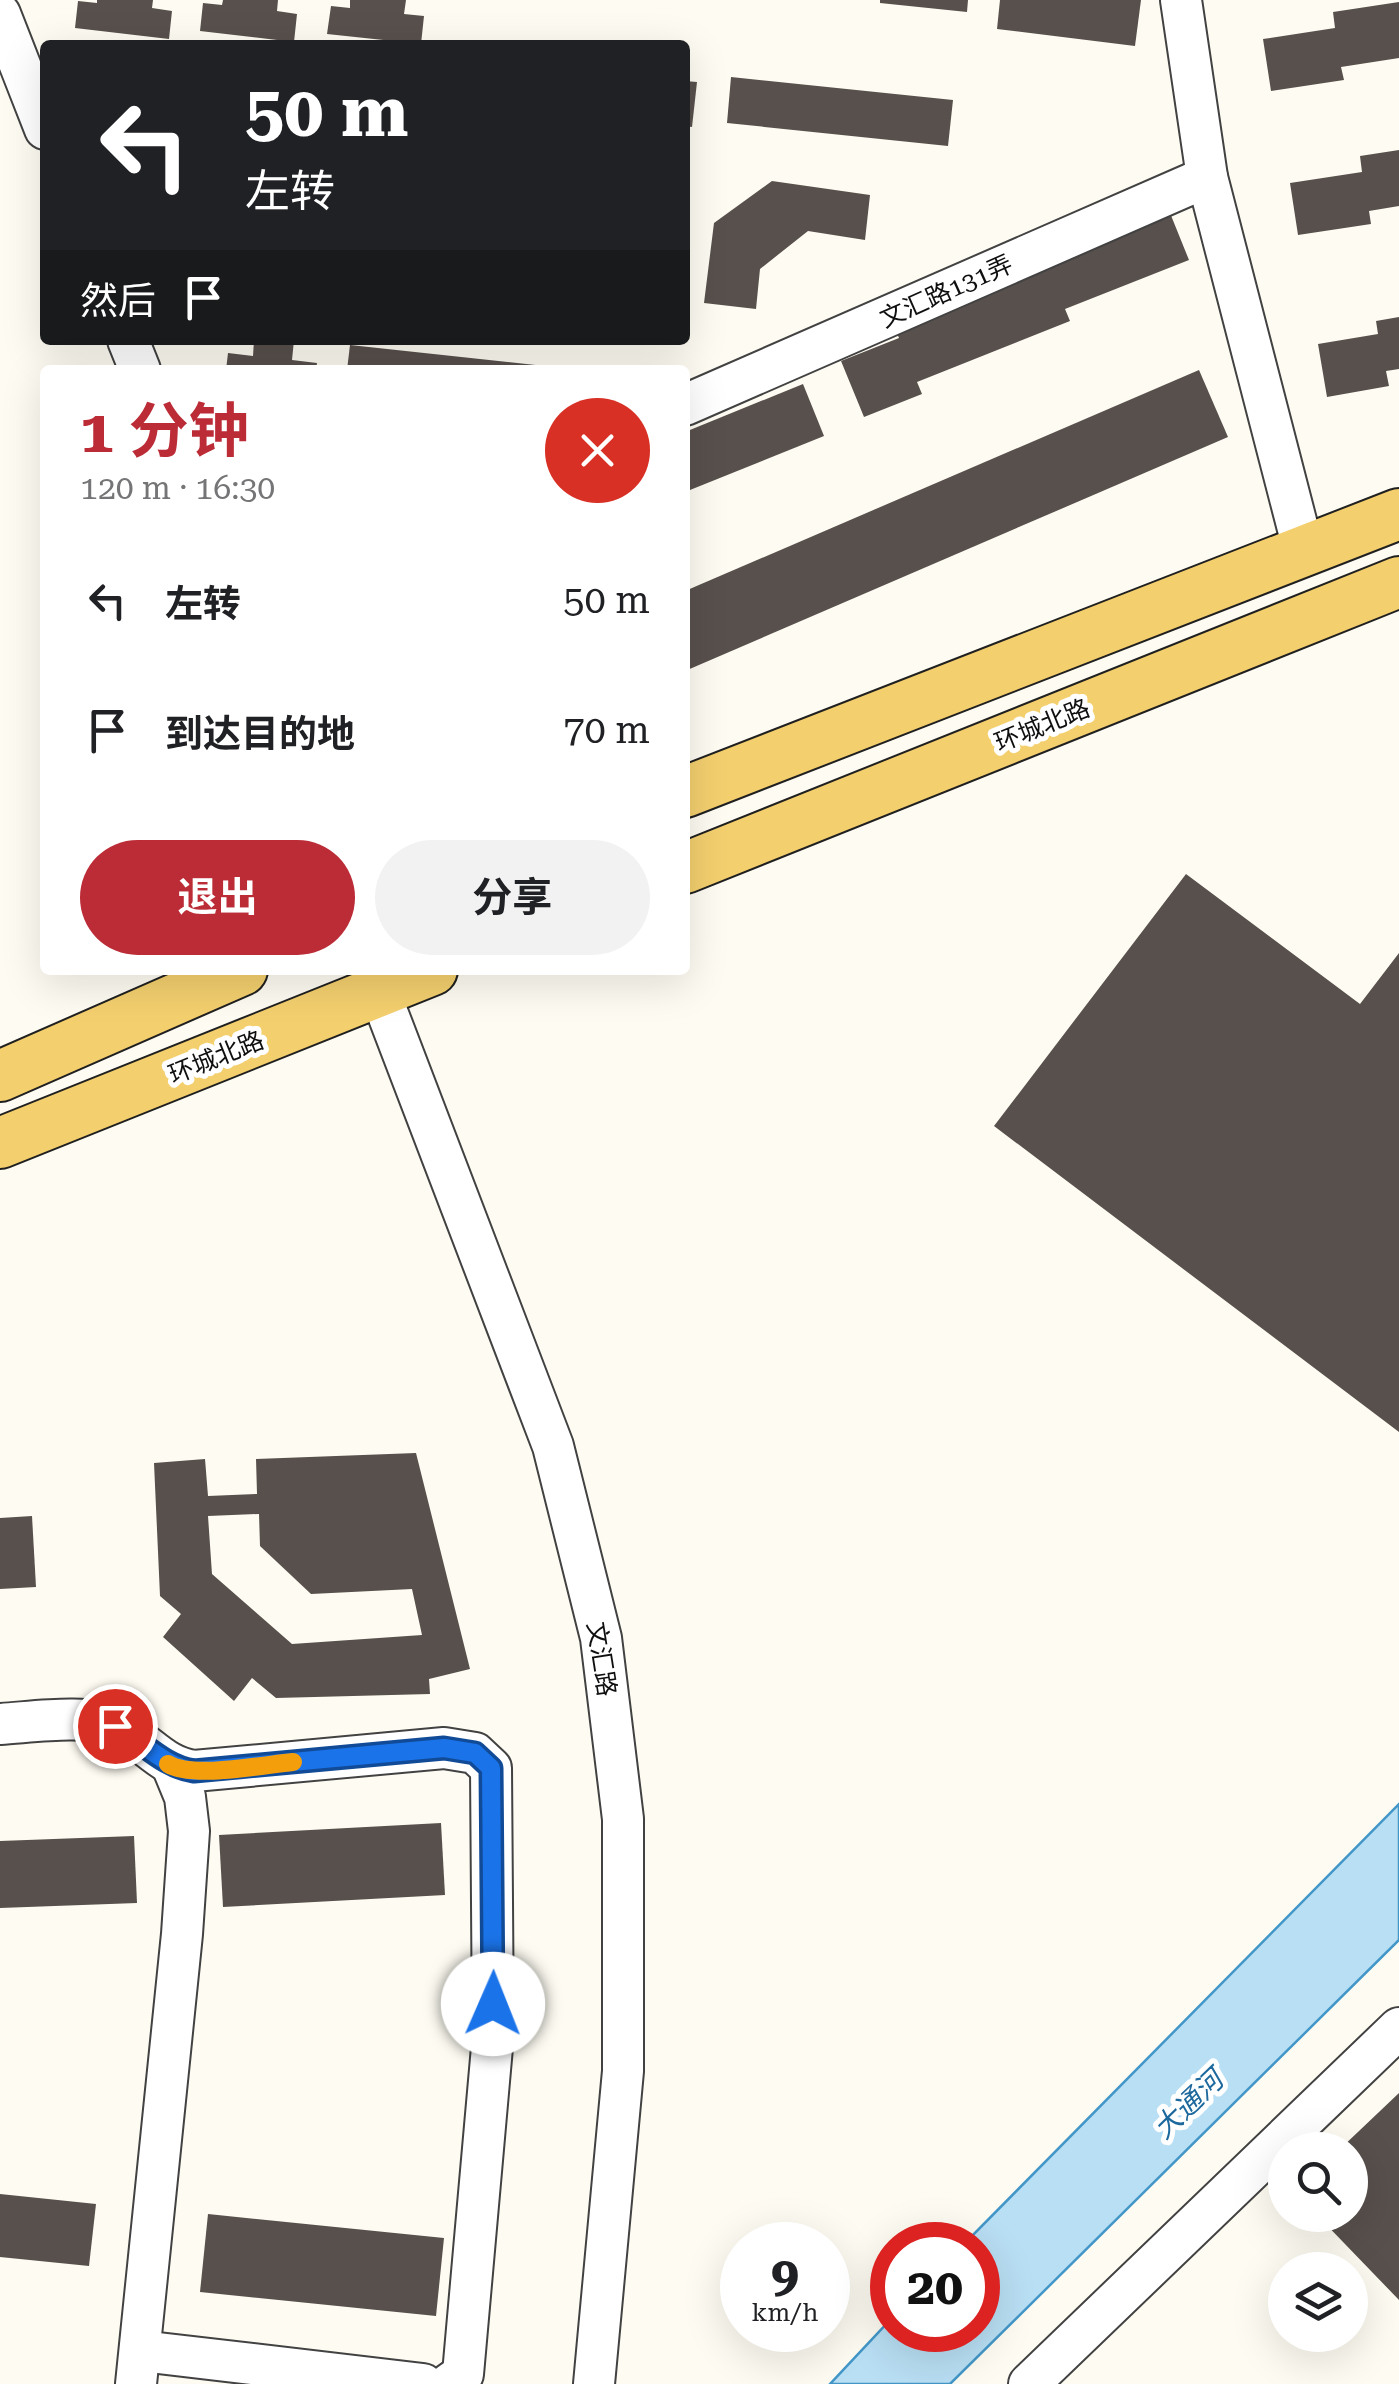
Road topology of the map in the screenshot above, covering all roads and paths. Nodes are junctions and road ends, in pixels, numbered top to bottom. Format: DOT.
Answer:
graph roads {
  1 [pos="1181,0"];
  2 [pos="0,14"];
  3 [pos="40,115"];
  4 [pos="1207,176"];
  5 [pos="690,403"];
  6 [pos="1399,514"];
  7 [pos="1304,552"];
  8 [pos="1399,582"];
  9 [pos="690,790"];
  10 [pos="690,866"];
  11 [pos="231,975"];
  12 [pos="406,975"];
  13 [pos="375,981"];
  14 [pos="0,1076"];
  15 [pos="0,1143"];
  16 [pos="0,1724"];
  17 [pos="173,1768"];
  18 [pos="1399,2028"];
  19 [pos="138,2368"];
  20 [pos="375,2381"];
  21 [pos="424,2384"];
  22 [pos="449,2384"];
  23 [pos="594,2384"];
  24 [pos="1029,2384"];
  1 -- 4 [label="street"];
  2 -- 3 [label="street"];
  4 -- 5 [label="street, 文汇路131弄"];
  4 -- 7 [label="street"];
  6 -- 7 [label="main road"];
  7 -- 9 [label="main road"];
  8 -- 10 [label="main road, 环城北路"];
  11 -- 14 [label="main road"];
  12 -- 13 [label="main road, 环城北路"];
  13 -- 15 [label="main road, 环城北路"];
  13 -- 23 [label="street, 文汇路"];
  16 -- 17 [label="street"];
  17 -- 19 [label="street"];
  17 -- 22 [label="street"];
  18 -- 24 [label="street"];
  19 -- 20 [label="street"];
  20 -- 21 [label="street"];
}
